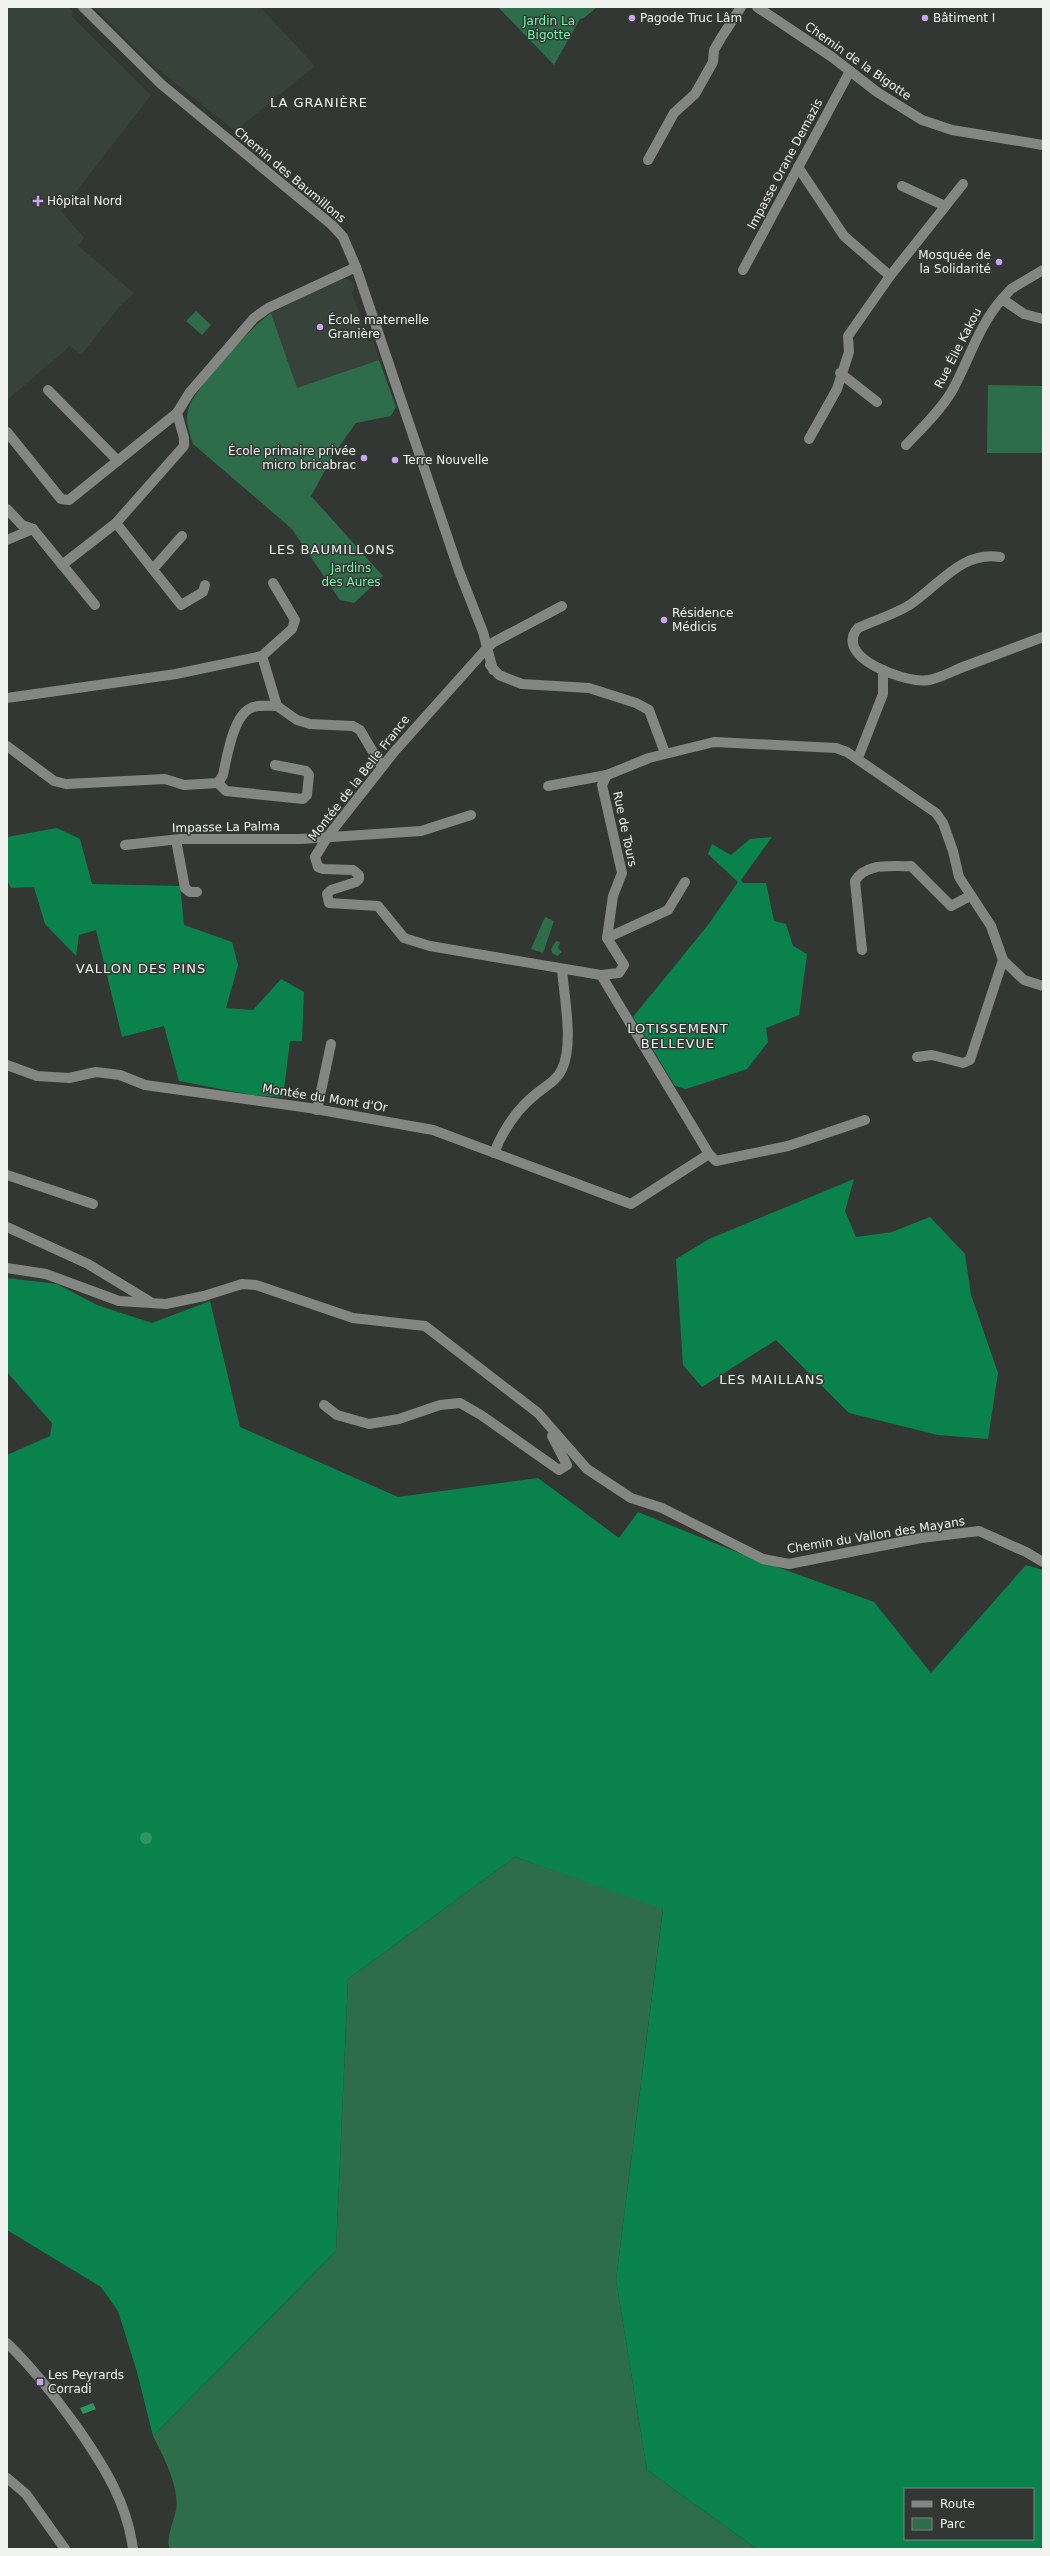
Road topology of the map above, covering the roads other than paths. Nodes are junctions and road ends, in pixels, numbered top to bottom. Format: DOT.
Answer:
graph roads {
  1 [pos="83,7"];
  2 [pos="740,7"];
  3 [pos="757,7"];
  4 [pos="850,71"];
  5 [pos="1043,145"];
  6 [pos="648,160"];
  7 [pos="798,167"];
  8 [pos="963,184"];
  9 [pos="902,186"];
  10 [pos="945,206"];
  11 [pos="356,267"];
  12 [pos="743,270"];
  13 [pos="1043,270"];
  14 [pos="890,276"];
  15 [pos="1002,299"];
  16 [pos="1043,319"];
  17 [pos="840,373"];
  18 [pos="48,390"];
  19 [pos="878,402"];
  20 [pos="177,413"];
  21 [pos="7,432"];
  22 [pos="809,439"];
  23 [pos="906,445"];
  24 [pos="118,461"];
  25 [pos="7,509"];
  26 [pos="116,523"];
  27 [pos="34,529"];
  28 [pos="182,536"];
  29 [pos="7,540"];
  30 [pos="1000,557"];
  31 [pos="62,565"];
  32 [pos="153,569"];
  33 [pos="273,583"];
  34 [pos="205,585"];
  35 [pos="95,605"];
  36 [pos="562,606"];
  37 [pos="1043,637"];
  38 [pos="484,651"];
  39 [pos="262,656"];
  40 [pos="883,670"];
  41 [pos="7,698"];
  42 [pos="277,706"];
  43 [pos="7,746"];
  44 [pos="372,749"];
  45 [pos="394,752"];
  46 [pos="665,753"];
  47 [pos="858,758"];
  48 [pos="274,766"];
  49 [pos="382,767"];
  50 [pos="607,775"];
  51 [pos="218,783"];
  52 [pos="548,786"];
  53 [pos="471,815"];
  54 [pos="328,836"];
  55 [pos="176,840"];
  56 [pos="125,845"];
  57 [pos="685,882"];
  58 [pos="197,892"];
  59 [pos="970,896"];
  60 [pos="607,938"];
  61 [pos="862,950"];
  62 [pos="1003,960"];
  63 [pos="562,969"];
  64 [pos="601,975"];
  65 [pos="1043,986"];
  66 [pos="331,1044"];
  67 [pos="917,1057"];
  68 [pos="7,1064"];
  69 [pos="318,1110"];
  70 [pos="865,1120"];
  71 [pos="494,1153"];
  72 [pos="709,1154"];
  73 [pos="7,1175"];
  74 [pos="93,1204"];
  75 [pos="7,1227"];
  76 [pos="7,1268"];
  77 [pos="152,1303"];
  78 [pos="324,1405"];
  79 [pos="527,1405"];
  80 [pos="1043,1562"];
  81 [pos="7,2343"];
  82 [pos="7,2478"];
  83 [pos="65,2549"];
  84 [pos="133,2549"];
  1 -- 11 [label="street, Chemin des Baumillons"];
  2 -- 6 [label="street"];
  3 -- 4 [label="street, Chemin de la Bigotte"];
  4 -- 5 [label="street, Chemin de la Bigotte"];
  4 -- 7 [label="street, Impasse Orane Demazis"];
  7 -- 12 [label="street, Impasse Orane Demazis"];
  7 -- 14 [label="street"];
  8 -- 10 [label="street"];
  9 -- 10 [label="street"];
  10 -- 14 [label="street"];
  11 -- 20 [label="street"];
  11 -- 38 [label="street, Chemin des Baumillons"];
  13 -- 15 [label="street, Rue Élie Kakou"];
  14 -- 17 [label="street"];
  15 -- 16 [label="street"];
  15 -- 23 [label="street, Rue Élie Kakou"];
  17 -- 19 [label="street"];
  17 -- 22 [label="street"];
  18 -- 24 [label="street"];
  20 -- 24 [label="street"];
  20 -- 26 [label="street"];
  21 -- 24 [label="street"];
  25 -- 27 [label="street"];
  26 -- 31 [label="street"];
  26 -- 32 [label="street"];
  27 -- 29 [label="street"];
  27 -- 31 [label="street"];
  28 -- 32 [label="street"];
  30 -- 40 [label="street"];
  31 -- 35 [label="street"];
  32 -- 34 [label="street"];
  33 -- 39 [label="street"];
  36 -- 38 [label="street, Montée de la Belle France"];
  37 -- 40 [label="street"];
  38 -- 45 [label="street, Montée de la Belle France"];
  38 -- 46 [label="street, Chemin des Baumillons"];
  39 -- 41 [label="street"];
  39 -- 42 [label="street"];
  40 -- 47 [label="street"];
  42 -- 44 [label="street"];
  42 -- 51 [label="street"];
  43 -- 51 [label="street"];
  44 -- 45 [label="street"];
  44 -- 49 [label="street"];
  45 -- 49 [label="street, Montée de la Belle France"];
  46 -- 47 [label="street, Rue de Tours"];
  46 -- 50 [label="street, Rue de Tours"];
  47 -- 59 [label="street, Rue de Tours"];
  48 -- 51 [label="street"];
  49 -- 54 [label="street, Montée de la Belle France"];
  50 -- 52 [label="street"];
  50 -- 60 [label="street, Rue de Tours"];
  53 -- 54 [label="street, Impasse La Palma"];
  54 -- 55 [label="street, Impasse La Palma"];
  54 -- 63 [label="street, Montée de la Belle France"];
  55 -- 56 [label="street, Impasse La Palma"];
  55 -- 58 [label="street"];
  57 -- 60 [label="street"];
  59 -- 61 [label="street"];
  59 -- 62 [label="street, Rue de Tours"];
  60 -- 64 [label="street"];
  62 -- 65 [label="street"];
  62 -- 67 [label="street"];
  63 -- 64 [label="street, Montée de la Belle France"];
  63 -- 71 [label="street"];
  64 -- 72 [label="street"];
  66 -- 69 [label="street"];
  68 -- 69 [label="street, Montée du Mont d'Or"];
  69 -- 71 [label="street, Montée du Mont d'Or"];
  70 -- 72 [label="street"];
  71 -- 72 [label="street, Montée du Mont d'Or"];
  73 -- 74 [label="street"];
  75 -- 77 [label="street"];
  76 -- 77 [label="street, Chemin du Vallon des Mayans"];
  77 -- 79 [label="street, Chemin du Vallon des Mayans"];
  78 -- 79 [label="street"];
  79 -- 80 [label="street, Chemin du Vallon des Mayans"];
  81 -- 84 [label="street"];
  82 -- 83 [label="street"];
}
